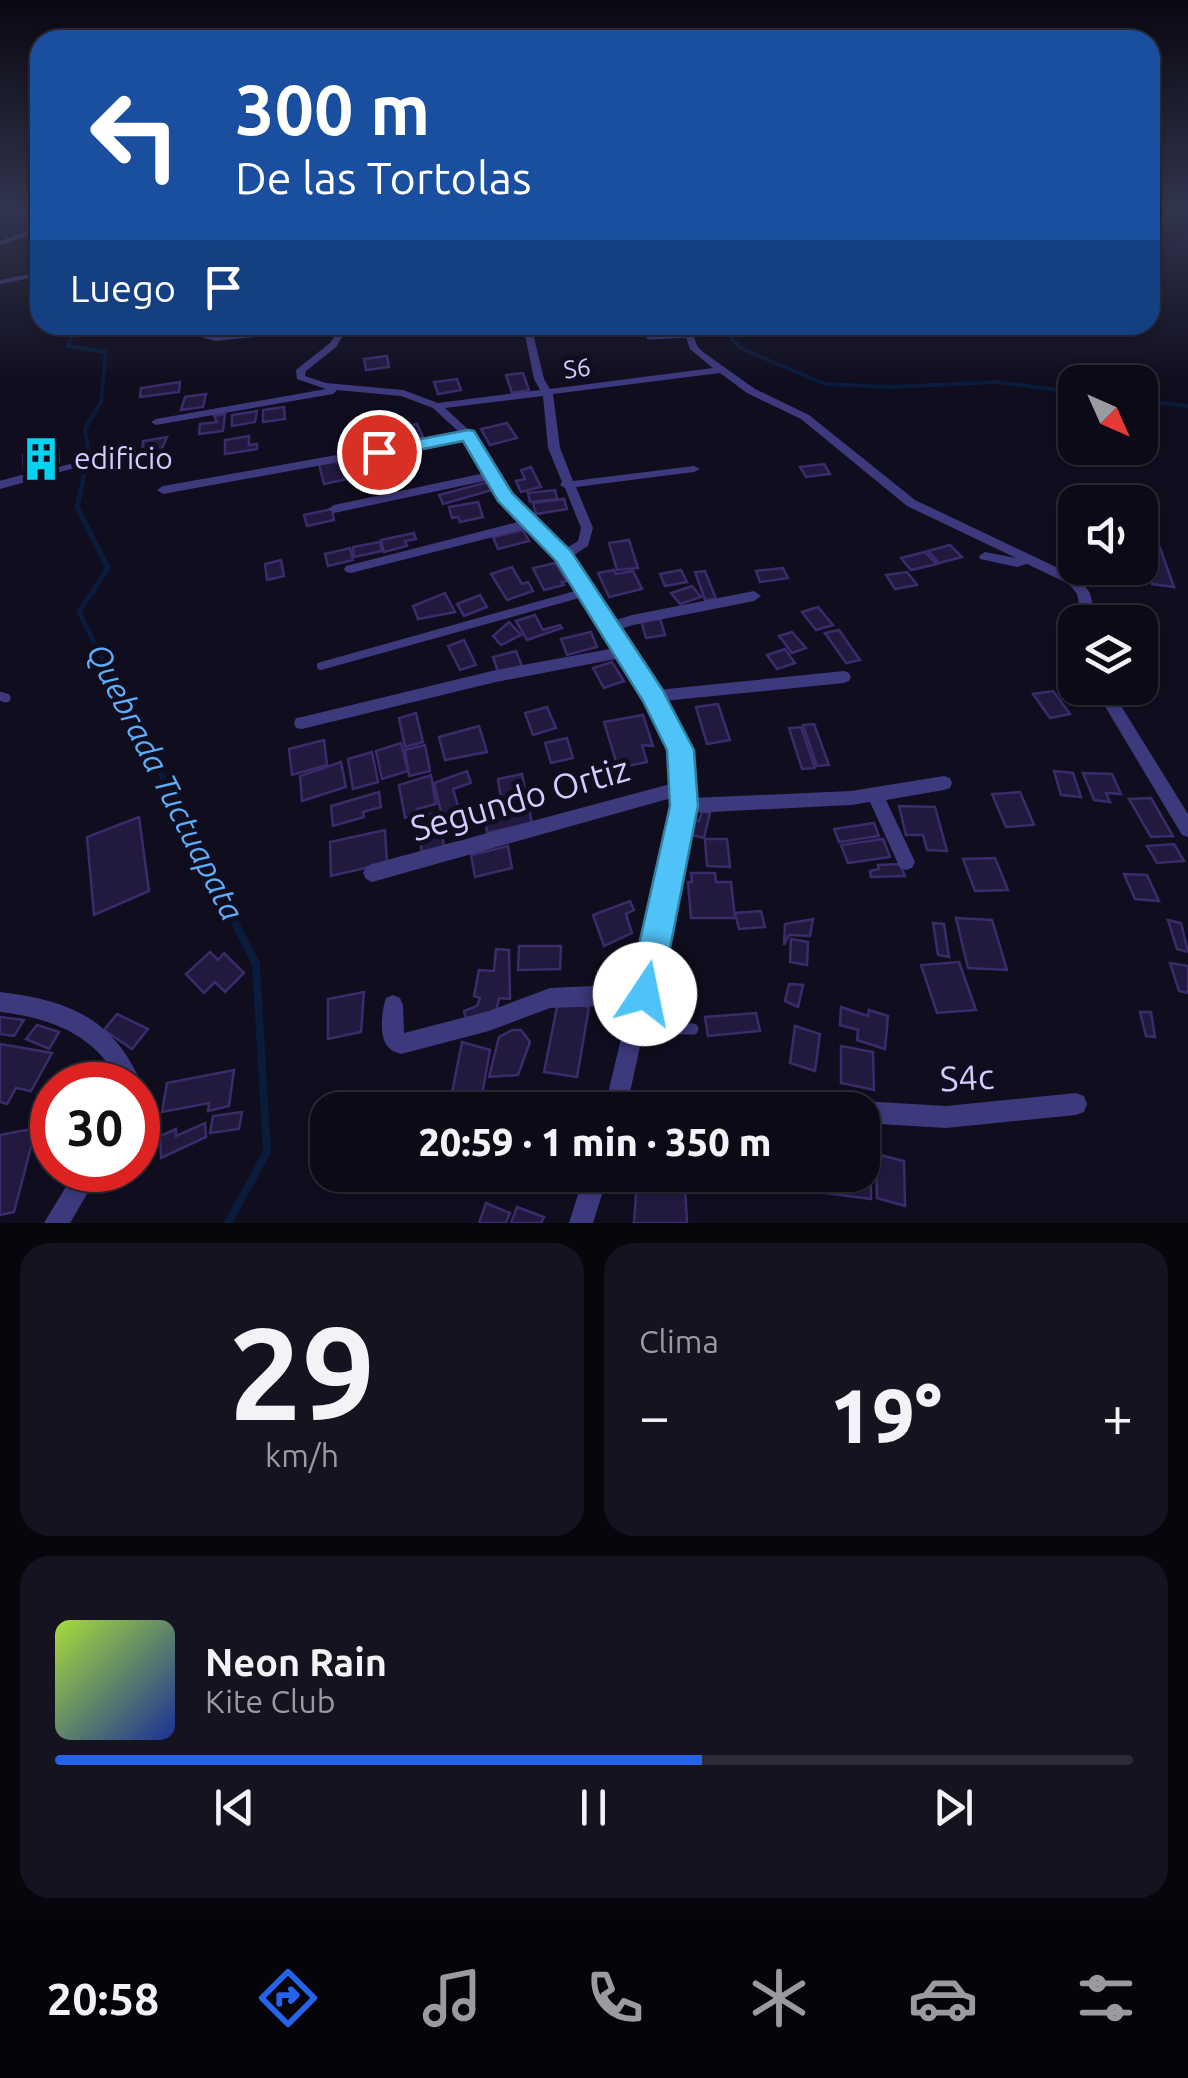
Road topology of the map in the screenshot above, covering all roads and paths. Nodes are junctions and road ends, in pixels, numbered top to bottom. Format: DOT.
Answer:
graph roads {
  1 [pos="30,276"];
  2 [pos="0,282"];
  3 [pos="207,335"];
  4 [pos="244,335"];
  5 [pos="340,335"];
  6 [pos="529,335"];
  7 [pos="663,335"];
  8 [pos="688,335"];
  9 [pos="649,338"];
  10 [pos="722,370"];
  11 [pos="342,388"];
  12 [pos="548,395"];
  13 [pos="437,406"];
  14 [pos="156,422"];
  15 [pos="468,435"];
  16 [pos="76,465"];
  17 [pos="694,469"];
  18 [pos="490,476"];
  19 [pos="566,485"];
  20 [pos="0,486"];
  21 [pos="163,490"];
  22 [pos="334,509"];
  23 [pos="532,523"];
  24 [pos="564,556"];
  25 [pos="985,556"];
  26 [pos="1028,559"];
  27 [pos="351,569"];
  28 [pos="587,592"];
  29 [pos="754,596"];
  30 [pos="1085,605"];
  31 [pos="608,628"];
  32 [pos="622,652"];
  33 [pos="321,666"];
  34 [pos="844,677"];
  35 [pos="653,696"];
  36 [pos="1112,705"];
  37 [pos="302,724"];
  38 [pos="944,783"];
  39 [pos="875,794"];
  40 [pos="685,796"];
  41 [pos="1188,830"];
  42 [pos="906,862"];
  43 [pos="372,873"];
  44 [pos="645,994"];
  45 [pos="0,1002"];
  46 [pos="393,1005"];
  47 [pos="636,1029"];
  48 [pos="693,1029"];
  49 [pos="123,1062"];
  50 [pos="620,1092"];
  51 [pos="1076,1104"];
  52 [pos="880,1113"];
  53 [pos="75,1192"];
  54 [pos="591,1192"];
  55 [pos="56,1223"];
  56 [pos="582,1223"];
  1 -- 2 [label="lane"];
  3 -- 4 [label="street"];
  5 -- 11 [label="street"];
  6 -- 12 [label="street"];
  7 -- 9 [label="lane"];
  8 -- 10 [label="street"];
  10 -- 12 [label="street, S6"];
  10 -- 26 [label="street"];
  11 -- 13 [label="street"];
  11 -- 14 [label="street"];
  12 -- 13 [label="street, S6"];
  12 -- 19 [label="street"];
  13 -- 15 [label="street"];
  15 -- 18 [label="street"];
  15 -- 21 [label="street"];
  16 -- 20 [label="lane"];
  17 -- 19 [label="street"];
  18 -- 22 [label="street"];
  18 -- 23 [label="street"];
  19 -- 24 [label="street"];
  23 -- 24 [label="street"];
  23 -- 27 [label="street"];
  24 -- 28 [label="street"];
  25 -- 26 [label="street"];
  26 -- 30 [label="street"];
  28 -- 31 [label="street"];
  28 -- 33 [label="lane"];
  29 -- 31 [label="street"];
  31 -- 32 [label="street"];
  32 -- 35 [label="street"];
  32 -- 37 [label="street"];
  34 -- 35 [label="street"];
  35 -- 40 [label="street"];
  36 -- 41 [label="street"];
  38 -- 39 [label="street, Segundo Ortiz"];
  39 -- 40 [label="street, Segundo Ortiz"];
  39 -- 42 [label="street"];
  40 -- 43 [label="street, Segundo Ortiz"];
  40 -- 44 [label="street"];
  44 -- 46 [label="street"];
  44 -- 47 [label="street"];
  45 -- 49 [label="street"];
  47 -- 48 [label="lane"];
  47 -- 50 [label="street"];
  51 -- 52 [label="street, S4c"];
  53 -- 55 [label="street"];
  54 -- 56 [label="street"];
}
